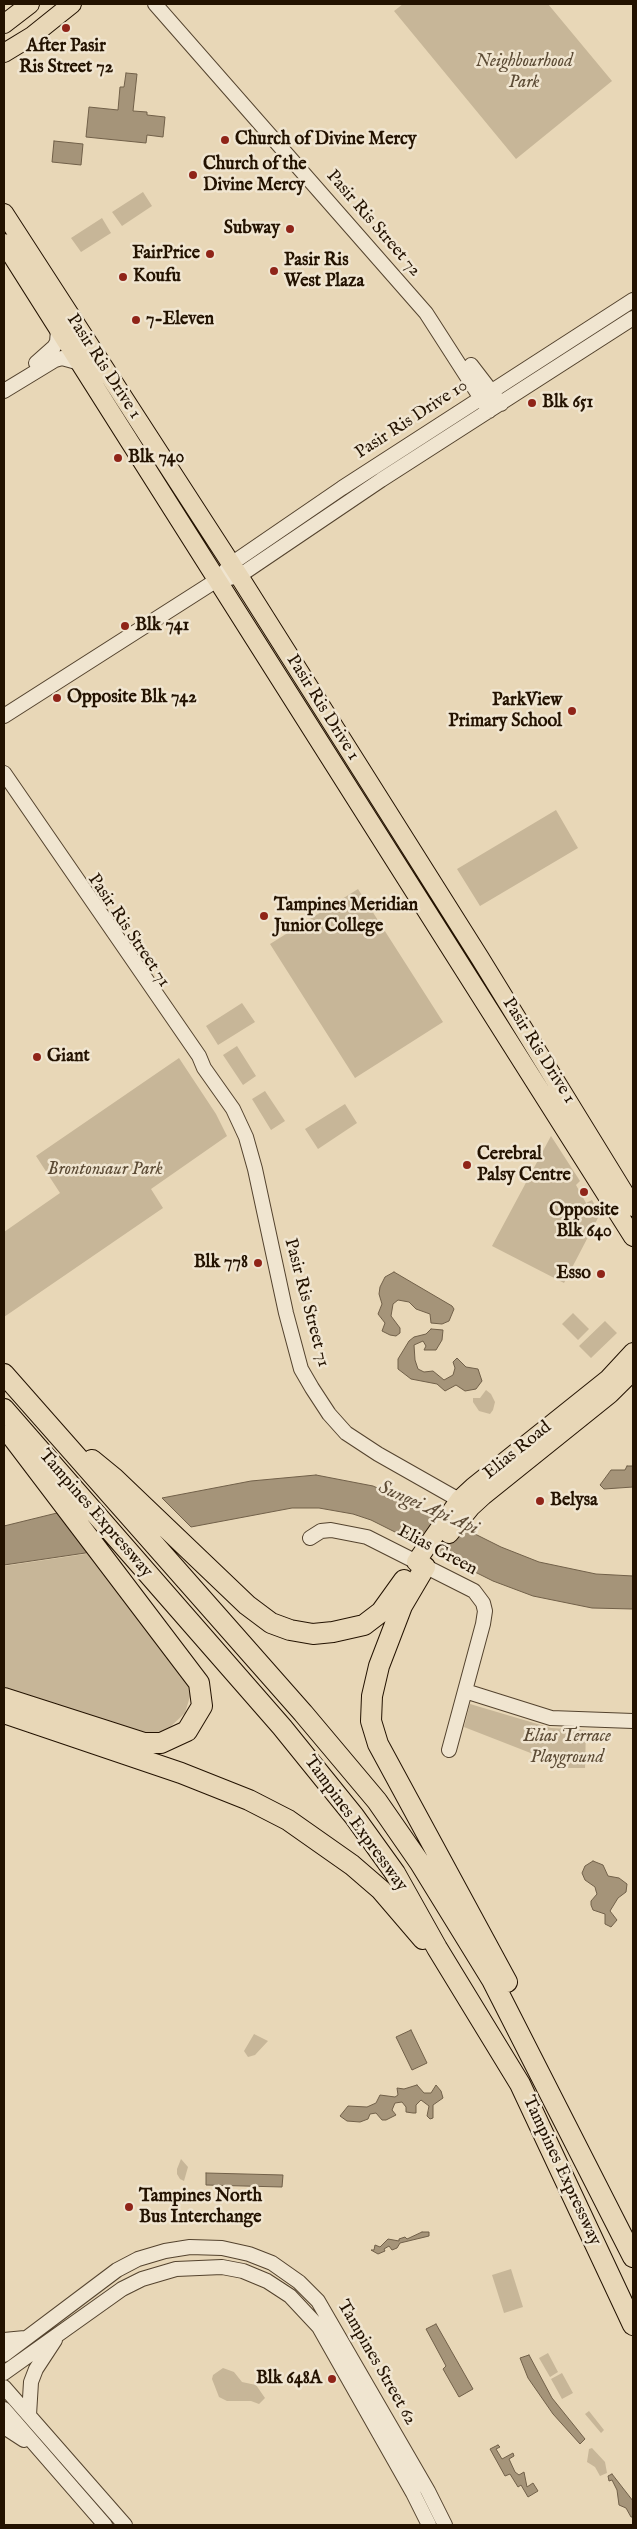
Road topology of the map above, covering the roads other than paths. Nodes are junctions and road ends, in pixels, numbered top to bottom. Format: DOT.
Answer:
graph roads {
  1 [pos="30,4"];
  2 [pos="72,4"];
  3 [pos="156,4"];
  4 [pos="166,4"];
  5 [pos="4,24"];
  6 [pos="4,54"];
  7 [pos="4,213"];
  8 [pos="4,243"];
  9 [pos="633,300"];
  10 [pos="633,318"];
  11 [pos="58,330"];
  12 [pos="80,364"];
  13 [pos="4,382"];
  14 [pos="4,391"];
  15 [pos="486,394"];
  16 [pos="501,404"];
  17 [pos="489,411"];
  18 [pos="430,431"];
  19 [pos="439,444"];
  20 [pos="235,570"];
  21 [pos="217,580"];
  22 [pos="4,716"];
  23 [pos="4,773"];
  24 [pos="633,1207"];
  25 [pos="633,1237"];
  26 [pos="633,1352"];
  27 [pos="633,1371"];
  28 [pos="4,1374"];
  29 [pos="4,1409"];
  30 [pos="4,1427"];
  31 [pos="51,1427"];
  32 [pos="461,1508"];
  33 [pos="310,1538"];
  34 [pos="425,1558"];
  35 [pos="465,1691"];
  36 [pos="4,1698"];
  37 [pos="4,1713"];
  38 [pos="633,1721"];
  39 [pos="449,1750"];
  40 [pos="437,1948"];
  41 [pos="591,2173"];
  42 [pos="633,2256"];
  43 [pos="72,2303"];
  44 [pos="98,2308"];
  45 [pos="633,2324"];
  46 [pos="58,2335"];
  47 [pos="26,2338"];
  48 [pos="4,2340"];
  49 [pos="4,2355"];
  50 [pos="4,2373"];
  51 [pos="4,2387"];
  52 [pos="4,2409"];
  53 [pos="29,2415"];
  54 [pos="4,2427"];
  55 [pos="37,2448"];
  56 [pos="105,2525"];
  57 [pos="125,2525"];
  58 [pos="428,2525"];
  59 [pos="445,2525"];
  1 -- 5 [label="main road"];
  2 -- 6 [label="main road"];
  3 -- 15 [label="street, Pasir Ris Street 72"];
  4 -- 15 [label="street, Pasir Ris Street 72"];
  7 -- 20 [label="main road, Pasir Ris Drive 1"];
  8 -- 11 [label="main road, Pasir Ris Drive 1"];
  9 -- 15 [label="street, Pasir Ris Drive 10"];
  10 -- 16 [label="street, Pasir Ris Drive 10"];
  11 -- 12 [label="main road, Pasir Ris Drive 1"];
  11 -- 13 [label="street"];
  12 -- 14 [label="street"];
  12 -- 21 [label="main road, Pasir Ris Drive 1"];
  15 -- 16 [label="street, Pasir Ris Street 72"];
  15 -- 17 [label="street, Pasir Ris Street 72"];
  15 -- 18 [label="street, Pasir Ris Drive 10"];
  16 -- 17 [label="street, Pasir Ris Drive 10"];
  17 -- 19 [label="street, Pasir Ris Drive 10"];
  18 -- 19 [label="street"];
  18 -- 20 [label="street, Pasir Ris Drive 10"];
  19 -- 20 [label="street, Pasir Ris Drive 10"];
  20 -- 21 [label="street, Pasir Ris Drive 10"];
  20 -- 24 [label="main road, Pasir Ris Drive 1"];
  21 -- 22 [label="street, Pasir Ris Drive 10"];
  21 -- 25 [label="main road, Pasir Ris Drive 1"];
  23 -- 32 [label="street, Pasir Ris Street 71"];
  26 -- 32 [label="main road, Elias Road"];
  27 -- 32 [label="main road, Elias Road"];
  28 -- 31 [label="highway, Tampines Expressway"];
  29 -- 40 [label="highway, Tampines Expressway"];
  30 -- 36 [label="highway"];
  31 -- 34 [label="highway"];
  31 -- 41 [label="highway, Tampines Expressway"];
  32 -- 34 [label="main road, Elias Road"];
  33 -- 34 [label="street, Elias Green"];
  34 -- 35 [label="street, Elias Green"];
  34 -- 41 [label="highway"];
  35 -- 38 [label="street"];
  35 -- 39 [label="street, Elias Green"];
  37 -- 40 [label="highway"];
  40 -- 45 [label="highway, Tampines Expressway"];
  41 -- 42 [label="highway, Tampines Expressway"];
  43 -- 44 [label="street"];
  43 -- 47 [label="street, Tampines Street 62"];
  43 -- 59 [label="street, Tampines Street 62"];
  44 -- 46 [label="street, Tampines Street 62"];
  44 -- 58 [label="street, Tampines Street 62"];
  46 -- 50 [label="street, Tampines Street 62"];
  46 -- 53 [label="street"];
  47 -- 48 [label="street"];
  47 -- 49 [label="street, Tampines Street 62"];
  51 -- 53 [label="street"];
  52 -- 55 [label="street"];
  53 -- 57 [label="street"];
  54 -- 55 [label="street"];
  55 -- 56 [label="street"];
}
